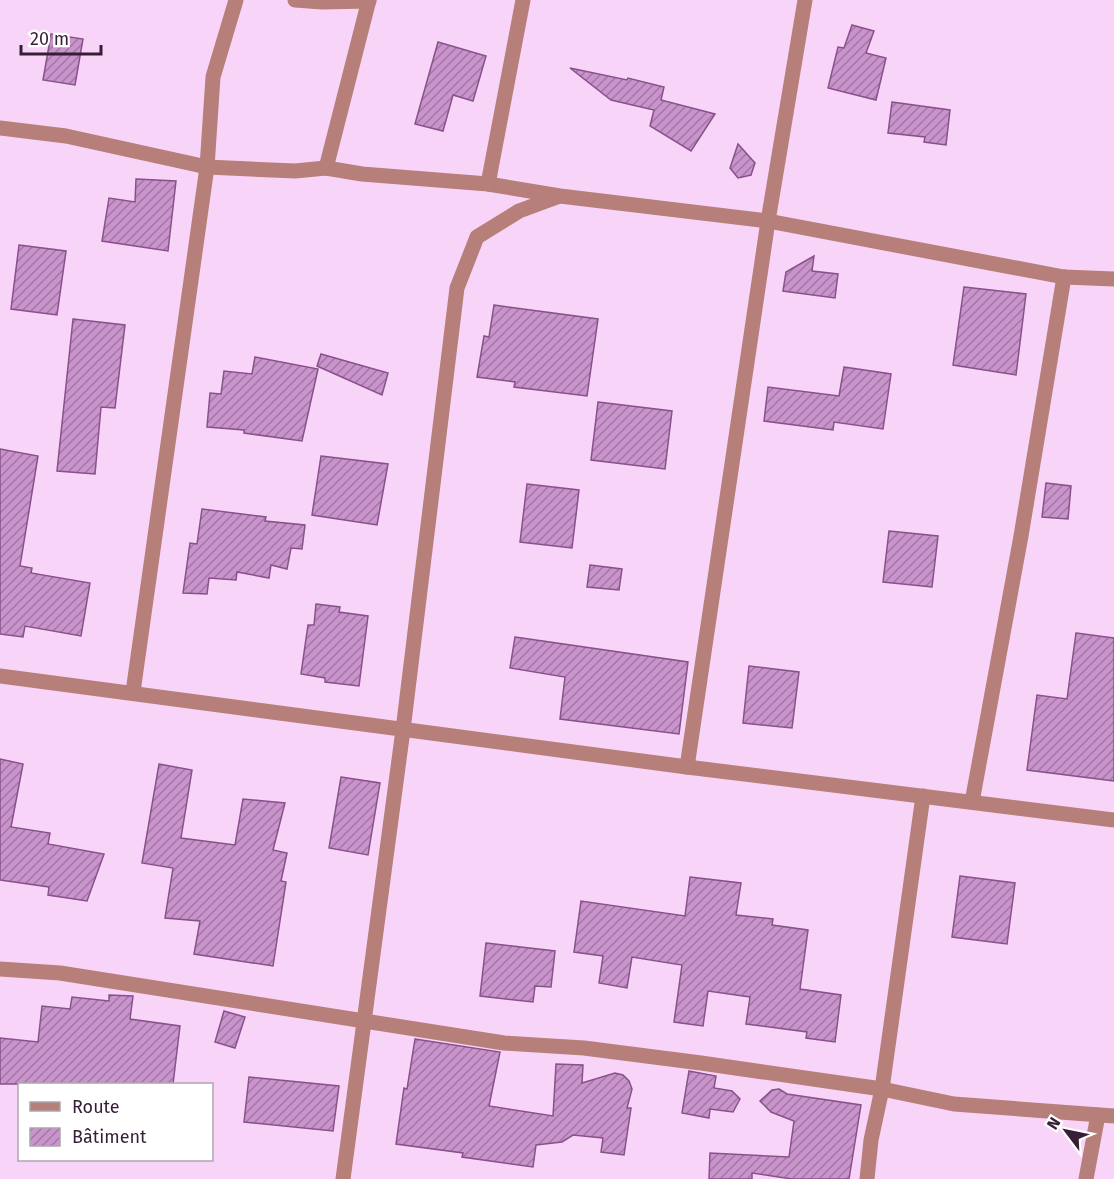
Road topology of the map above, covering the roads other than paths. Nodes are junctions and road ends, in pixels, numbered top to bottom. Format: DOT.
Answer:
graph roads {
  1 [pos="236,0"];
  2 [pos="295,0"];
  3 [pos="369,0"];
  4 [pos="523,0"];
  5 [pos="805,0"];
  6 [pos="0,128"];
  7 [pos="207,166"];
  8 [pos="326,168"];
  9 [pos="488,184"];
  10 [pos="560,196"];
  11 [pos="768,221"];
  12 [pos="1064,277"];
  13 [pos="1114,279"];
  14 [pos="0,676"];
  15 [pos="133,692"];
  16 [pos="403,730"];
  17 [pos="687,767"];
  18 [pos="923,796"];
  19 [pos="972,801"];
  20 [pos="1114,820"];
  21 [pos="0,969"];
  22 [pos="365,1020"];
  23 [pos="882,1089"];
  24 [pos="1098,1115"];
  25 [pos="1114,1116"];
  26 [pos="343,1179"];
  27 [pos="867,1179"];
  28 [pos="1086,1179"];
  1 -- 7 [label="street"];
  2 -- 3 [label="street"];
  3 -- 8 [label="street"];
  4 -- 9 [label="street"];
  5 -- 11 [label="street"];
  6 -- 7 [label="street"];
  7 -- 8 [label="street"];
  7 -- 15 [label="street"];
  8 -- 9 [label="street"];
  9 -- 10 [label="street"];
  10 -- 11 [label="street"];
  10 -- 16 [label="street"];
  11 -- 12 [label="street"];
  11 -- 17 [label="street"];
  12 -- 13 [label="street"];
  12 -- 19 [label="street"];
  14 -- 15 [label="street"];
  15 -- 16 [label="street"];
  16 -- 17 [label="street"];
  16 -- 22 [label="street"];
  17 -- 18 [label="street"];
  18 -- 19 [label="street"];
  18 -- 23 [label="street"];
  19 -- 20 [label="street"];
  21 -- 22 [label="street"];
  22 -- 23 [label="street"];
  22 -- 26 [label="street"];
  23 -- 24 [label="street"];
  23 -- 27 [label="street"];
  24 -- 25 [label="street"];
  24 -- 28 [label="street"];
}
